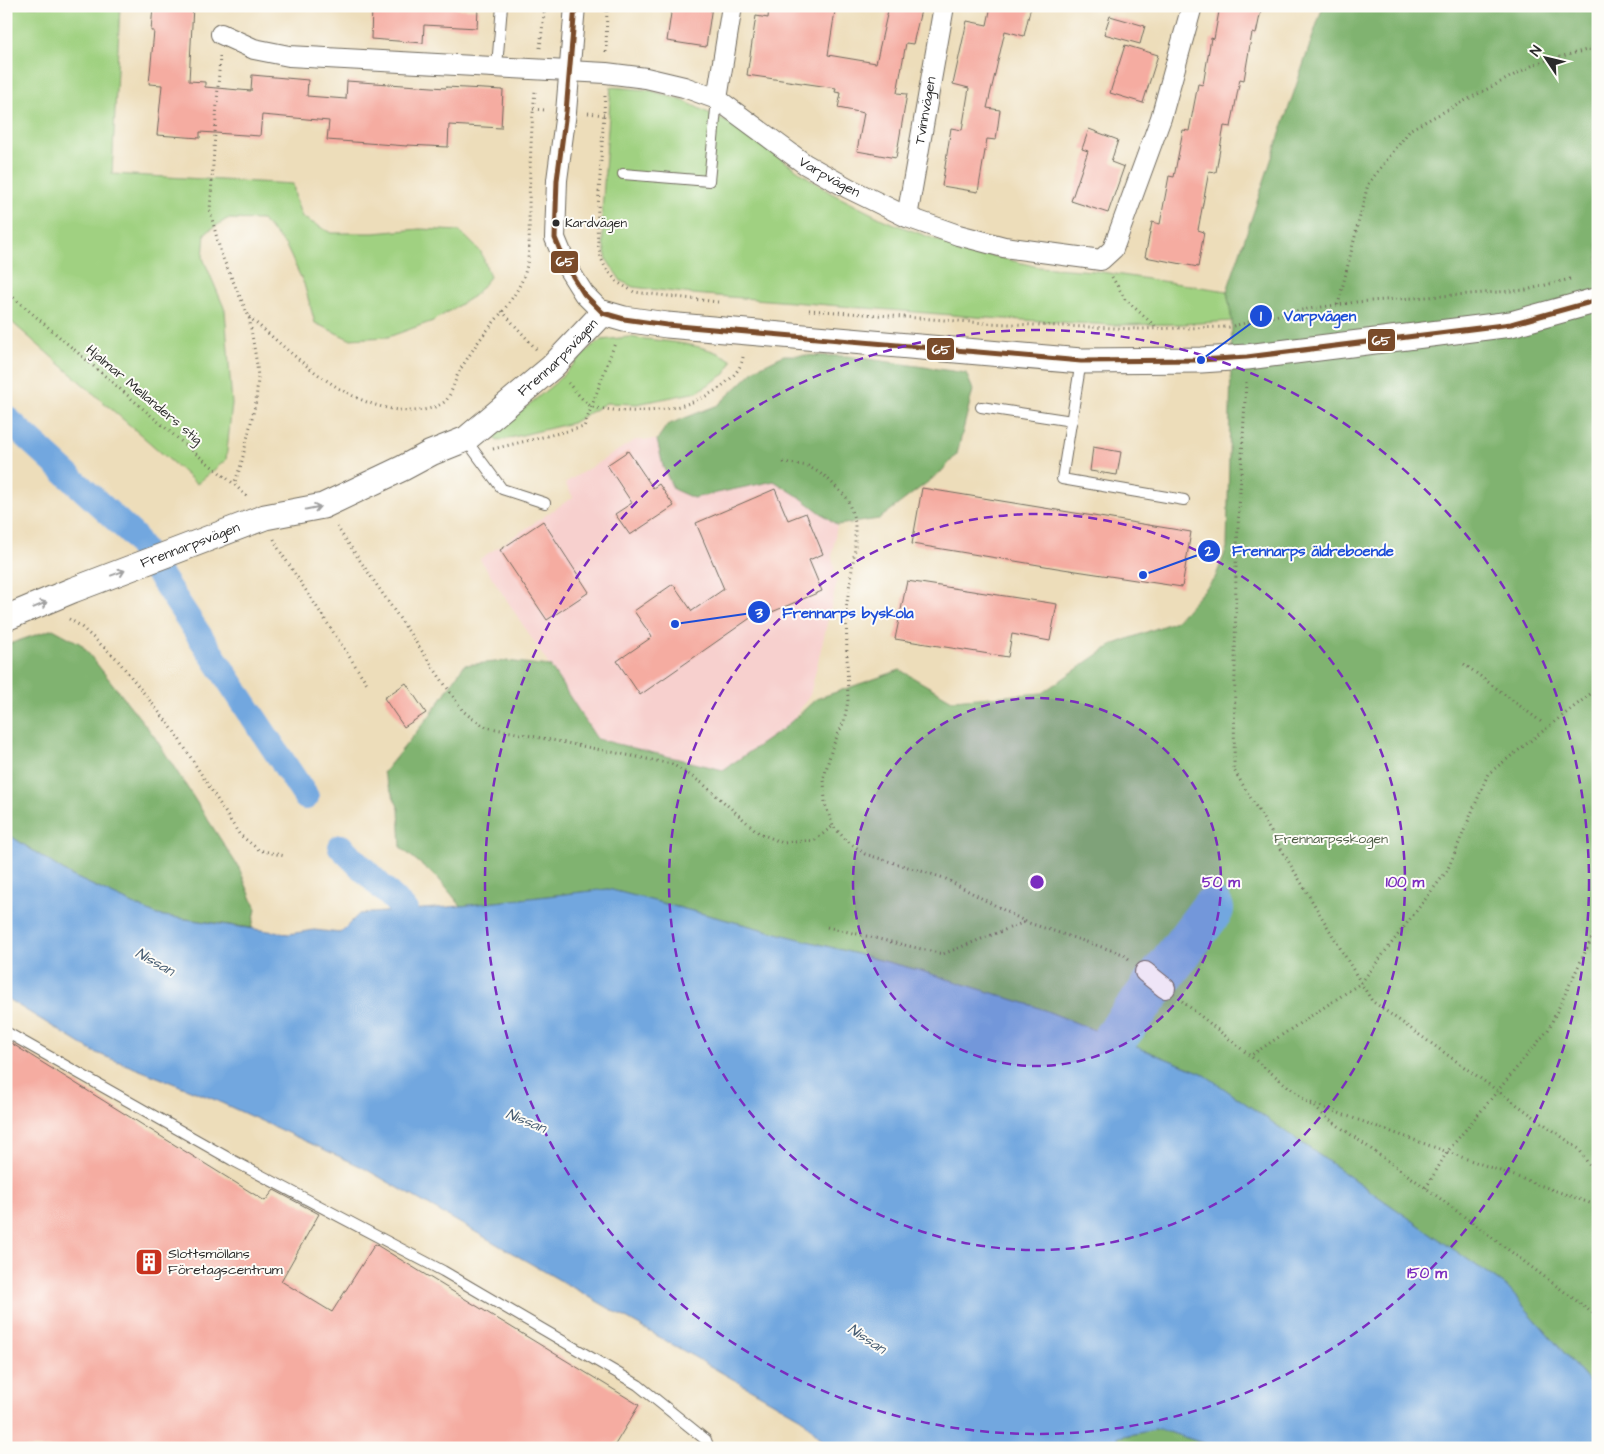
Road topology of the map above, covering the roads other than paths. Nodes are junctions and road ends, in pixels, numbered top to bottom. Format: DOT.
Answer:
graph roads {
  1 [pos="502,6"];
  2 [pos="575,6"];
  3 [pos="732,6"];
  4 [pos="944,6"];
  5 [pos="1192,6"];
  6 [pos="221,34"];
  7 [pos="497,66"];
  8 [pos="570,72"];
  9 [pos="717,99"];
  10 [pos="623,174"];
  11 [pos="907,217"];
  12 [pos="1598,300"];
  13 [pos="614,316"];
  14 [pos="1081,361"];
  15 [pos="981,407"];
  16 [pos="1072,421"];
  17 [pos="471,446"];
  18 [pos="1184,500"];
  19 [pos="545,503"];
  20 [pos="6,618"];
  21 [pos="1145,972"];
  22 [pos="1165,988"];
  23 [pos="6,1032"];
  24 [pos="709,1448"];
  1 -- 7 [label="lane"];
  2 -- 8 [label="street"];
  3 -- 9 [label="street"];
  4 -- 11 [label="street, Tvinnvägen"];
  5 -- 11 [label="street, Varpvägen"];
  6 -- 7 [label="street"];
  7 -- 8 [label="street"];
  8 -- 9 [label="street, Varpvägen"];
  8 -- 13 [label="street"];
  9 -- 10 [label="lane"];
  9 -- 11 [label="street, Varpvägen"];
  12 -- 14 [label="street"];
  13 -- 14 [label="street"];
  13 -- 17 [label="street, Frennarpsvägen"];
  14 -- 16 [label="lane"];
  15 -- 16 [label="lane"];
  16 -- 18 [label="lane"];
  17 -- 19 [label="lane"];
  20 -- 17 [label="street, Frennarpsvägen, one-way"];
  21 -- 22 [label="street"];
  23 -- 24 [label="lane"];
}
